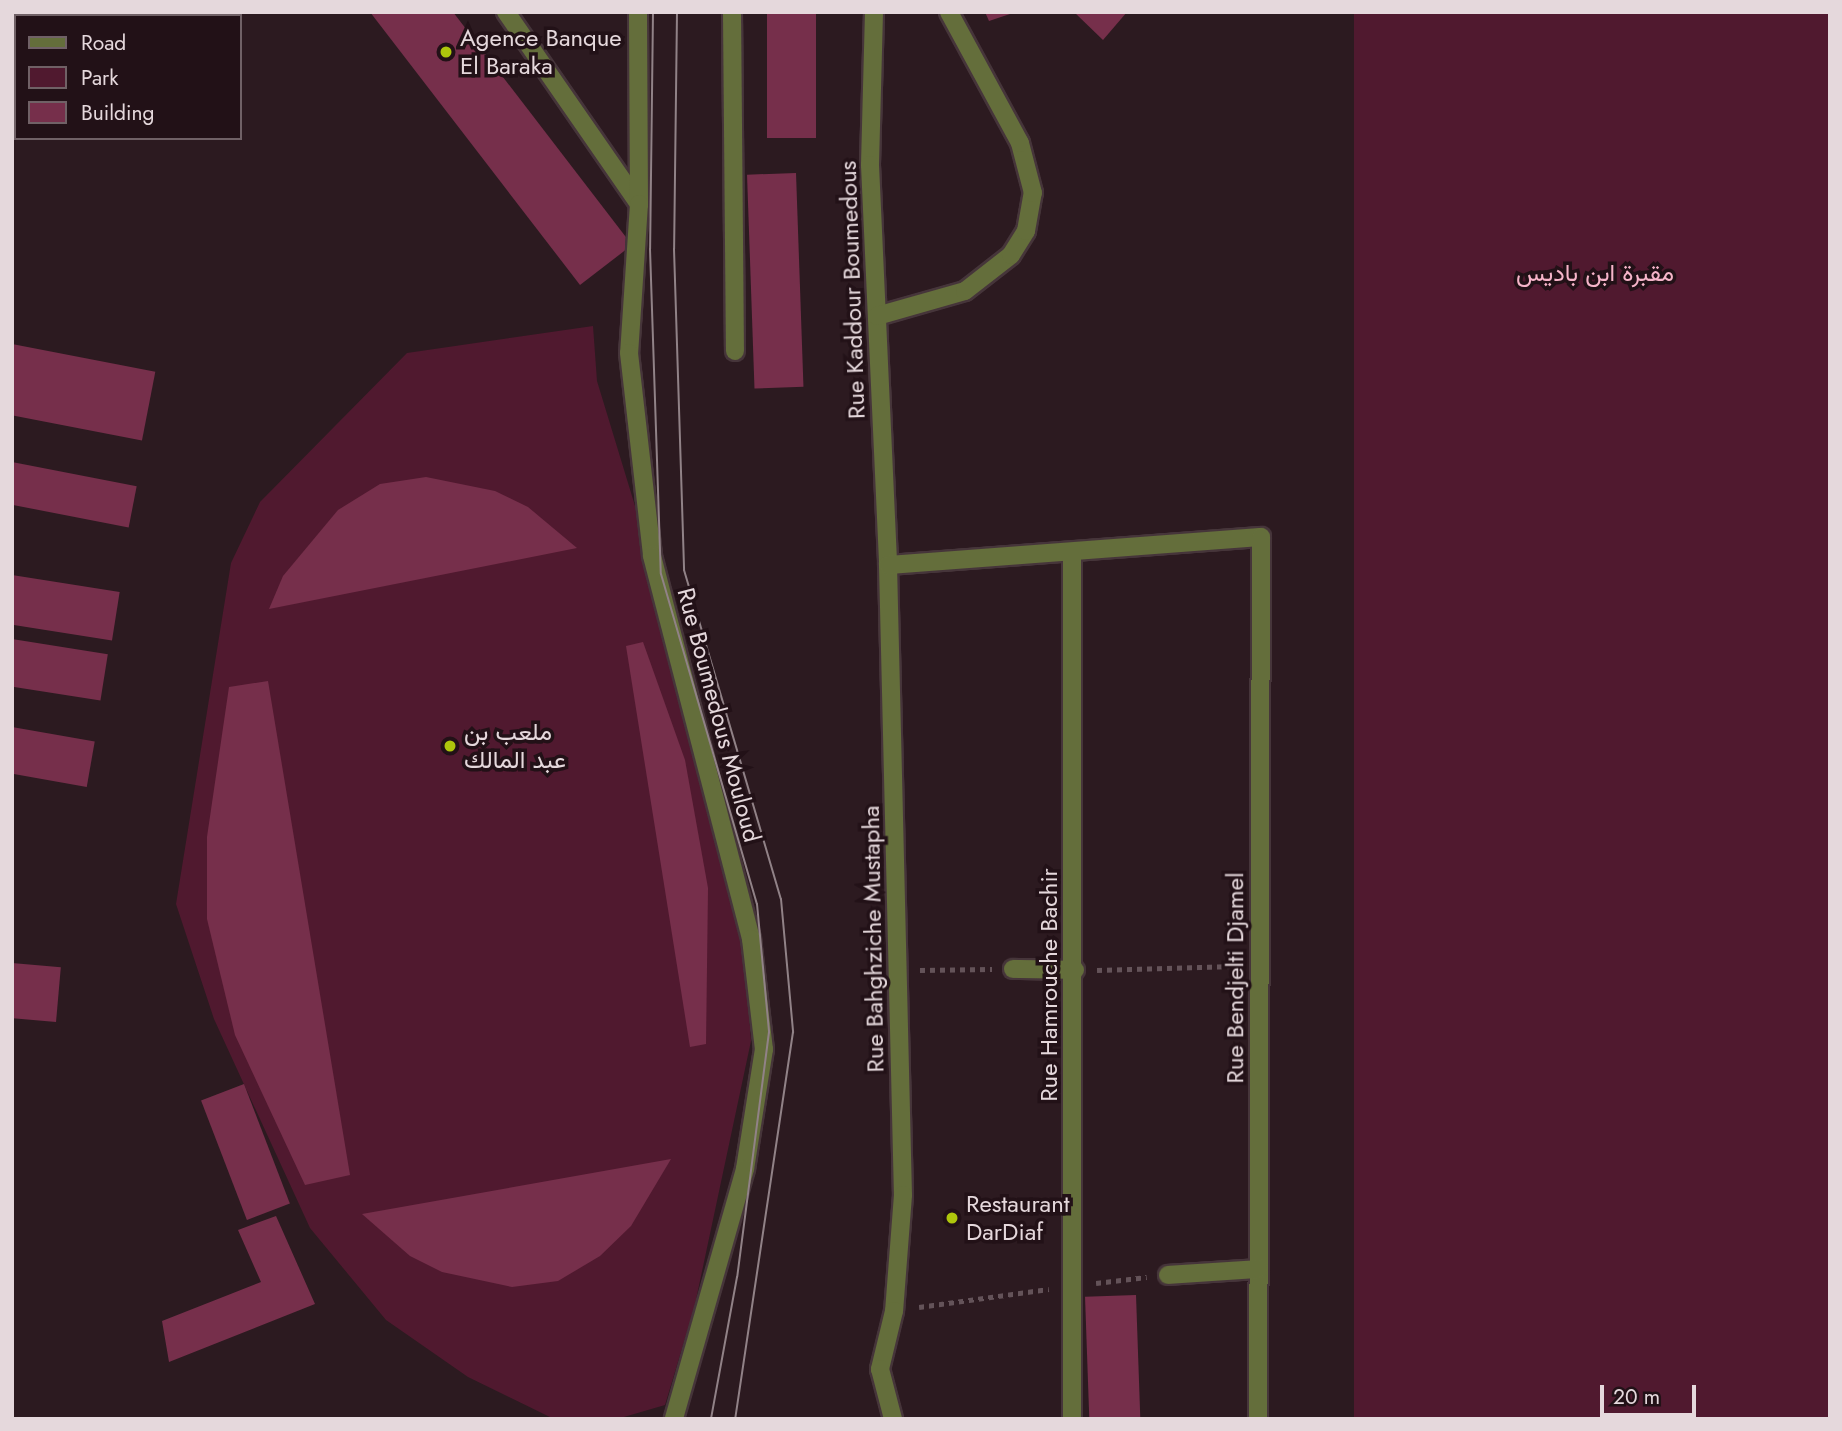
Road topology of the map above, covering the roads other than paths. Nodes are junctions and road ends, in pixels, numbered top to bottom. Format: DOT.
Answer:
graph roads {
  1 [pos="506,12"];
  2 [pos="638,12"];
  3 [pos="732,12"];
  4 [pos="874,12"];
  5 [pos="949,12"];
  6 [pos="639,204"];
  7 [pos="877,316"];
  8 [pos="734,351"];
  9 [pos="1072,552"];
  10 [pos="888,565"];
  11 [pos="1013,969"];
  12 [pos="1075,970"];
  13 [pos="1259,1269"];
  14 [pos="1168,1275"];
  15 [pos="674,1419"];
  16 [pos="893,1419"];
  17 [pos="1072,1419"];
  18 [pos="1258,1419"];
  1 -- 6 [label="street"];
  2 -- 6 [label="street, Rue Boumedous Mouloud"];
  3 -- 8 [label="street"];
  4 -- 7 [label="street, Rue Kaddour Boumedous"];
  5 -- 7 [label="street"];
  6 -- 15 [label="street, Rue Boumedous Mouloud"];
  7 -- 10 [label="street, Rue Kaddour Boumedous"];
  9 -- 10 [label="street"];
  9 -- 12 [label="street, Rue Hamrouche Bachir"];
  9 -- 13 [label="street, Rue Bendjelti Djamel"];
  10 -- 16 [label="street, Rue Bahghziche Mustapha"];
  11 -- 12 [label="street"];
  12 -- 17 [label="street, Rue Hamrouche Bachir"];
  13 -- 14 [label="street"];
  13 -- 18 [label="street, Rue Bendjelti Djamel"];
}
